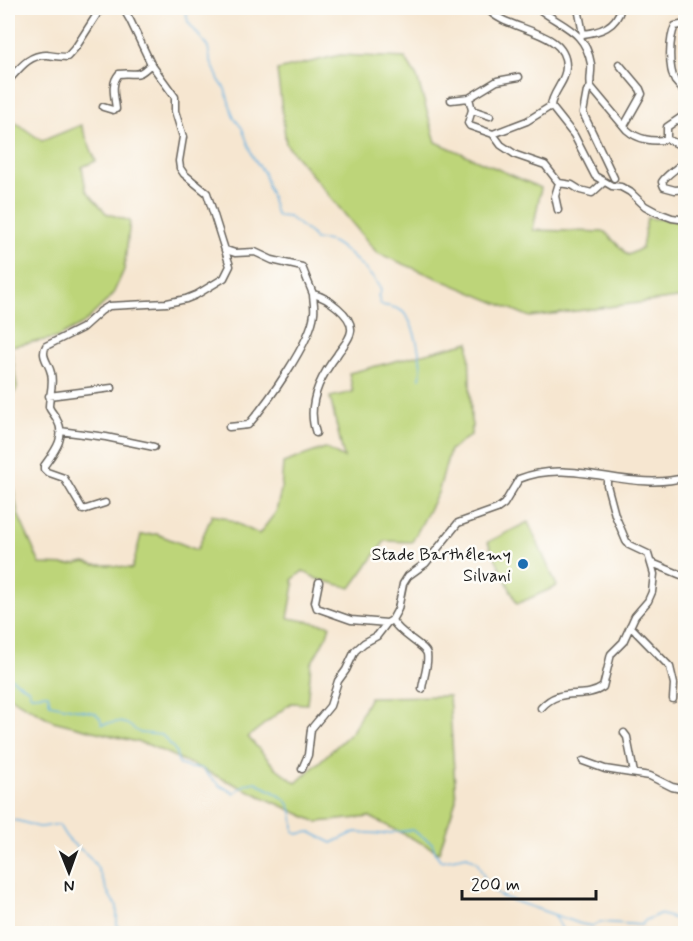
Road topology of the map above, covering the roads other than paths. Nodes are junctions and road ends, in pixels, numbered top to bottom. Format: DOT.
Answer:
graph roads {
  1 [pos="101,8"];
  2 [pos="123,8"];
  3 [pos="487,8"];
  4 [pos="538,8"];
  5 [pos="578,8"];
  6 [pos="621,8"];
  7 [pos="669,8"];
  8 [pos="680,8"];
  9 [pos="686,24"];
  10 [pos="581,35"];
  11 [pos="151,64"];
  12 [pos="619,64"];
  13 [pos="519,76"];
  14 [pos="8,81"];
  15 [pos="591,87"];
  16 [pos="686,92"];
  17 [pos="469,98"];
  18 [pos="452,100"];
  19 [pos="551,106"];
  20 [pos="103,107"];
  21 [pos="472,110"];
  22 [pos="686,114"];
  23 [pos="490,116"];
  24 [pos="624,126"];
  25 [pos="493,134"];
  26 [pos="667,139"];
  27 [pos="614,178"];
  28 [pos="604,182"];
  29 [pos="559,183"];
  30 [pos="686,189"];
  31 [pos="558,210"];
  32 [pos="686,220"];
  33 [pos="226,249"];
  34 [pos="313,294"];
  35 [pos="112,388"];
  36 [pos="49,396"];
  37 [pos="229,427"];
  38 [pos="60,431"];
  39 [pos="316,433"];
  40 [pos="154,447"];
  41 [pos="686,477"];
  42 [pos="607,478"];
  43 [pos="105,503"];
  44 [pos="652,563"];
  45 [pos="686,578"];
  46 [pos="319,582"];
  47 [pos="390,622"];
  48 [pos="630,627"];
  49 [pos="422,689"];
  50 [pos="673,699"];
  51 [pos="541,708"];
  52 [pos="624,733"];
  53 [pos="583,761"];
  54 [pos="302,769"];
  55 [pos="634,773"];
  56 [pos="686,790"];
  1 -- 14 [label="street"];
  2 -- 11 [label="street"];
  3 -- 19 [label="street"];
  4 -- 10 [label="street"];
  5 -- 10 [label="street"];
  6 -- 10 [label="street"];
  7 -- 8 [label="street"];
  9 -- 16 [label="street"];
  10 -- 15 [label="street"];
  11 -- 20 [label="street"];
  11 -- 33 [label="street"];
  12 -- 24 [label="street"];
  13 -- 17 [label="street"];
  15 -- 24 [label="street"];
  15 -- 27 [label="street"];
  17 -- 18 [label="street"];
  17 -- 21 [label="street"];
  19 -- 25 [label="street"];
  19 -- 28 [label="street"];
  21 -- 23 [label="street"];
  21 -- 25 [label="street"];
  22 -- 26 [label="street"];
  24 -- 26 [label="street"];
  25 -- 29 [label="street"];
  26 -- 30 [label="street"];
  28 -- 29 [label="street"];
  28 -- 32 [label="street"];
  29 -- 31 [label="street"];
  33 -- 34 [label="street"];
  33 -- 36 [label="street"];
  34 -- 37 [label="street"];
  34 -- 39 [label="street"];
  35 -- 36 [label="street"];
  36 -- 38 [label="street"];
  38 -- 40 [label="street"];
  38 -- 43 [label="street"];
  41 -- 42 [label="street"];
  42 -- 44 [label="street"];
  42 -- 47 [label="street"];
  44 -- 45 [label="street"];
  44 -- 48 [label="street"];
  46 -- 47 [label="street"];
  47 -- 49 [label="street"];
  47 -- 54 [label="street"];
  48 -- 50 [label="street"];
  48 -- 51 [label="street"];
  52 -- 55 [label="street"];
  53 -- 55 [label="street"];
  55 -- 56 [label="street"];
}
